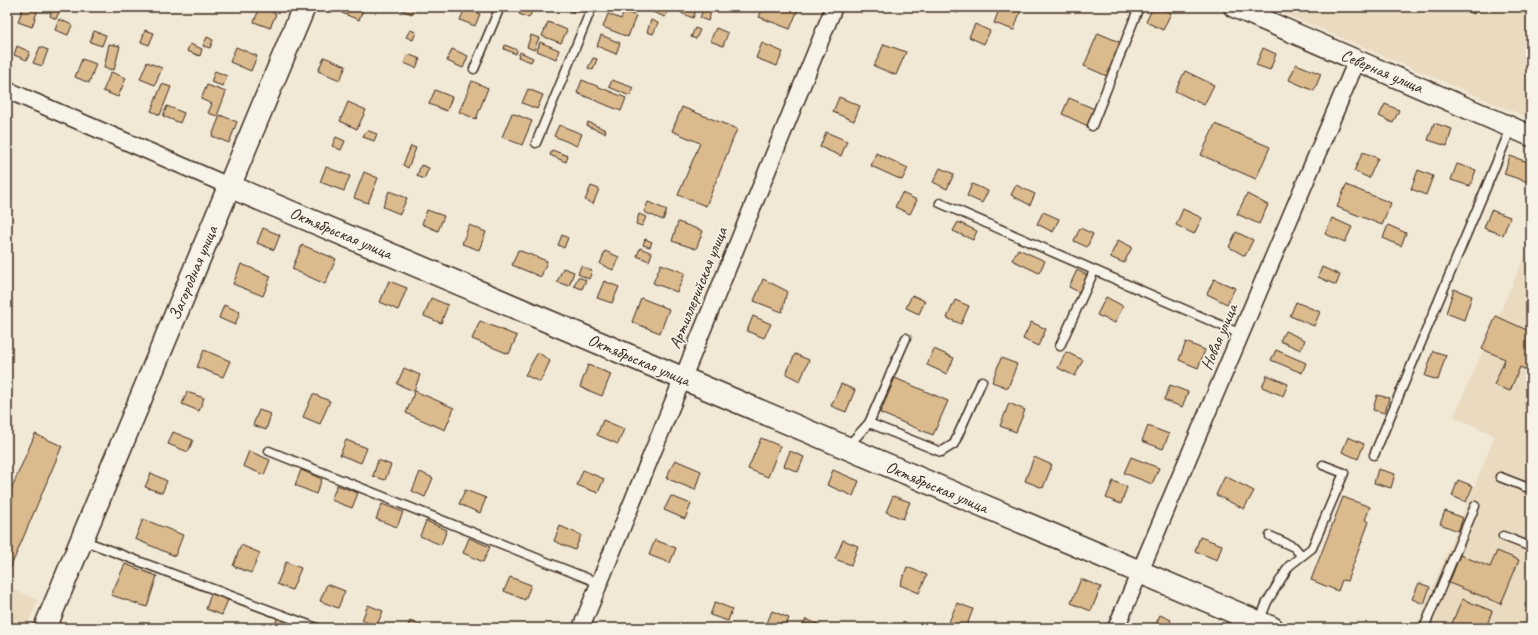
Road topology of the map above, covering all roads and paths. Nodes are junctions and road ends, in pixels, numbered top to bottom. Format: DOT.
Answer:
graph roads {
  1 [pos="304,7"];
  2 [pos="500,7"];
  3 [pos="592,7"];
  4 [pos="834,7"];
  5 [pos="1139,7"];
  6 [pos="1243,9"];
  7 [pos="1357,60"];
  8 [pos="474,69"];
  9 [pos="7,90"];
  10 [pos="1092,126"];
  11 [pos="1511,127"];
  12 [pos="1531,136"];
  13 [pos="536,143"];
  14 [pos="229,186"];
  15 [pos="940,203"];
  16 [pos="1094,271"];
  17 [pos="1241,334"];
  18 [pos="906,338"];
  19 [pos="1060,346"];
  20 [pos="682,378"];
  21 [pos="982,381"];
  22 [pos="869,423"];
  23 [pos="846,448"];
  24 [pos="269,451"];
  25 [pos="1374,455"];
  26 [pos="1323,465"];
  27 [pos="1500,477"];
  28 [pos="1531,489"];
  29 [pos="1475,506"];
  30 [pos="1270,536"];
  31 [pos="1503,536"];
  32 [pos="81,540"];
  33 [pos="1531,547"];
  34 [pos="1302,556"];
  35 [pos="1140,572"];
  36 [pos="600,584"];
  37 [pos="1265,625"];
  38 [pos="45,628"];
  39 [pos="318,628"];
  40 [pos="581,628"];
  41 [pos="1116,628"];
  42 [pos="1424,628"];
  1 -- 14 [label="main road, Загородная улица"];
  2 -- 8 [label="lane"];
  3 -- 13 [label="lane"];
  4 -- 20 [label="street, Артиллерийская улица"];
  5 -- 10 [label="lane"];
  6 -- 7 [label="street, Северная улица"];
  7 -- 11 [label="street, Северная улица"];
  7 -- 17 [label="street, Новая улица"];
  9 -- 14 [label="street, Октябрьская улица"];
  11 -- 12 [label="street, Северная улица"];
  11 -- 25 [label="lane"];
  14 -- 20 [label="main road, Октябрьская улица"];
  14 -- 32 [label="main road, Загородная улица"];
  15 -- 16 [label="lane"];
  16 -- 17 [label="lane"];
  16 -- 19 [label="lane"];
  17 -- 35 [label="street, Новая улица"];
  18 -- 22 [label="lane"];
  20 -- 23 [label="main road, Октябрьская улица"];
  20 -- 36 [label="street, Артиллерийская улица"];
  21 -- 22 [label="lane"];
  22 -- 23 [label="lane"];
  23 -- 35 [label="main road, Октябрьская улица"];
  24 -- 36 [label="lane"];
  26 -- 34 [label="lane"];
  27 -- 28 [label="lane"];
  29 -- 42 [label="lane"];
  30 -- 34 [label="lane"];
  31 -- 33 [label="lane"];
  32 -- 38 [label="main road, Загородная улица"];
  32 -- 39 [label="lane"];
  34 -- 37 [label="lane"];
  35 -- 37 [label="main road, Октябрьская улица"];
  35 -- 41 [label="street, Новая улица"];
  36 -- 40 [label="street, Артиллерийская улица"];
}
